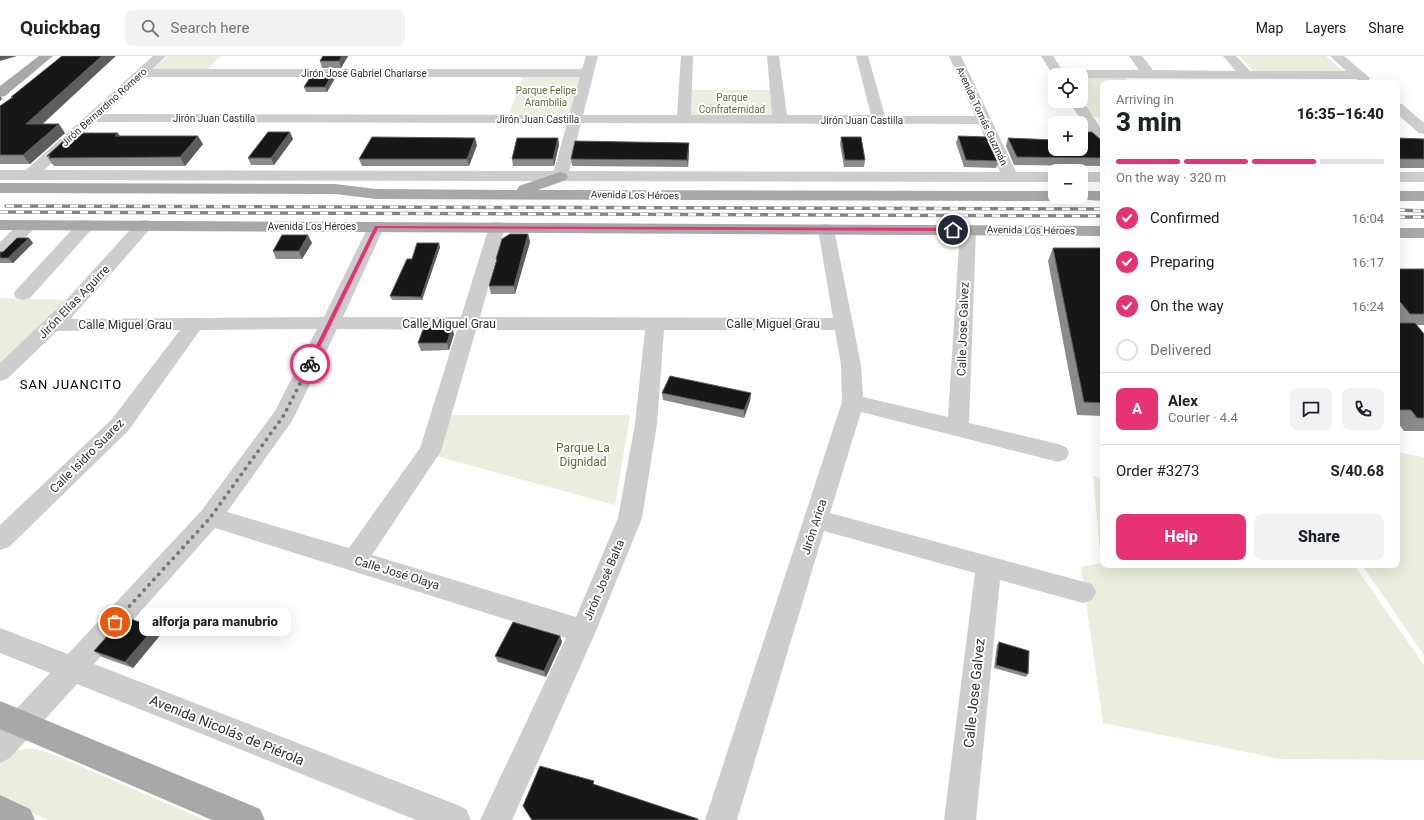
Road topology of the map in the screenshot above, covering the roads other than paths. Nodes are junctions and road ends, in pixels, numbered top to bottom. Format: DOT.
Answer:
graph roads {
  1 [pos="47,56"];
  2 [pos="160,56"];
  3 [pos="592,56"];
  4 [pos="687,56"];
  5 [pos="773,56"];
  6 [pos="862,56"];
  7 [pos="954,56"];
  8 [pos="1047,56"];
  9 [pos="1135,56"];
  10 [pos="1229,56"];
  11 [pos="1336,56"];
  12 [pos="1054,68"];
  13 [pos="141,73"];
  14 [pos="588,73"];
  15 [pos="1088,74"];
  16 [pos="1149,74"];
  17 [pos="1247,75"];
  18 [pos="1364,79"];
  19 [pos="0,93"];
  20 [pos="1083,108"];
  21 [pos="1400,109"];
  22 [pos="92,118"];
  23 [pos="576,119"];
  24 [pos="684,119"];
  25 [pos="780,120"];
  26 [pos="879,120"];
  27 [pos="984,120"];
  28 [pos="1400,121"];
  29 [pos="1096,122"];
  30 [pos="1420,124"];
  31 [pos="1100,135"];
  32 [pos="0,175"];
  33 [pos="30,175"];
  34 [pos="274,176"];
  35 [pos="560,176"];
  36 [pos="1010,176"];
  37 [pos="1048,177"];
  38 [pos="1088,177"];
  39 [pos="1100,177"];
  40 [pos="1400,177"];
  41 [pos="1424,177"];
  42 [pos="291,189"];
  43 [pos="2,193"];
  44 [pos="376,194"];
  45 [pos="514,194"];
  46 [pos="1048,196"];
  47 [pos="1088,196"];
  48 [pos="1100,196"];
  49 [pos="1400,196"];
  50 [pos="1424,196"];
  51 [pos="0,218"];
  52 [pos="0,225"];
  53 [pos="28,225"];
  54 [pos="86,225"];
  55 [pos="144,225"];
  56 [pos="376,227"];
  57 [pos="497,227"];
  58 [pos="826,229"];
  59 [pos="968,230"];
  60 [pos="1100,231"];
  61 [pos="1400,233"];
  62 [pos="1424,233"];
  63 [pos="0,252"];
  64 [pos="23,294"];
  65 [pos="330,324"];
  66 [pos="467,324"];
  67 [pos="655,324"];
  68 [pos="844,324"];
  69 [pos="53,325"];
  70 [pos="194,325"];
  71 [pos="0,374"];
  72 [pos="853,402"];
  73 [pos="958,428"];
  74 [pos="1058,453"];
  75 [pos="210,518"];
  76 [pos="816,519"];
  77 [pos="0,540"];
  78 [pos="354,560"];
  79 [pos="989,566"];
  80 [pos="1083,592"];
  81 [pos="583,631"];
  82 [pos="0,640"];
  83 [pos="73,669"];
  84 [pos="11,719"];
  85 [pos="0,748"];
  86 [pos="249,820"];
  87 [pos="455,820"];
  88 [pos="496,820"];
  89 [pos="721,820"];
  90 [pos="960,820"];
  1 -- 19 [label="main road"];
  2 -- 13 [label="street, Jirón Bernardino Romero"];
  3 -- 14 [label="street"];
  4 -- 24 [label="street"];
  5 -- 25 [label="street"];
  6 -- 26 [label="street"];
  7 -- 27 [label="street, Avenida Tomás Guzmán"];
  8 -- 12 [label="street"];
  9 -- 16 [label="street"];
  10 -- 17 [label="street"];
  11 -- 18 [label="street"];
  13 -- 14 [label="street, Jirón José Gabriel Chariarse"];
  13 -- 22 [label="street, Jirón Bernardino Romero"];
  14 -- 23 [label="street"];
  15 -- 16 [label="street"];
  16 -- 17 [label="street"];
  17 -- 18 [label="street"];
  20 -- 29 [label="street"];
  21 -- 30 [label="street"];
  22 -- 23 [label="street, Jirón Juan Castilla"];
  22 -- 33 [label="street, Jirón Bernardino Romero"];
  23 -- 24 [label="street, Jirón Juan Castilla"];
  23 -- 35 [label="street"];
  24 -- 25 [label="street, Jirón Juan Castilla"];
  25 -- 26 [label="street, Jirón Juan Castilla"];
  26 -- 27 [label="street, Jirón Juan Castilla"];
  27 -- 36 [label="street, Avenida Tomás Guzmán"];
  28 -- 30 [label="street"];
  29 -- 31 [label="street"];
  32 -- 33 [label="street, Avenida Los Héroes"];
  33 -- 34 [label="street, Avenida Los Héroes"];
  34 -- 35 [label="street, Avenida Los Héroes"];
  34 -- 42 [label="main road"];
  35 -- 36 [label="street, Avenida Los Héroes"];
  35 -- 45 [label="main road"];
  36 -- 37 [label="street, Avenida Los Héroes"];
  38 -- 39 [label="street"];
  40 -- 41 [label="street"];
  42 -- 43 [label="main road, Avenida Los Héroes"];
  42 -- 44 [label="main road, Avenida Los Héroes"];
  43 -- 44 [label="main road"];
  44 -- 45 [label="main road, Avenida Los Héroes"];
  45 -- 46 [label="main road, Avenida Los Héroes"];
  47 -- 48 [label="main road"];
  49 -- 50 [label="main road"];
  51 -- 53 [label="main road"];
  52 -- 53 [label="main road, Avenida Los Héroes"];
  53 -- 54 [label="main road, Avenida Los Héroes"];
  53 -- 63 [label="street"];
  54 -- 55 [label="main road, Avenida Los Héroes"];
  54 -- 64 [label="street"];
  55 -- 56 [label="main road, Avenida Los Héroes"];
  55 -- 69 [label="street, Jirón Elías Aguirre"];
  56 -- 57 [label="main road, Avenida Los Héroes"];
  56 -- 65 [label="street"];
  57 -- 58 [label="main road, Avenida Los Héroes"];
  57 -- 66 [label="street"];
  58 -- 59 [label="main road, Avenida Los Héroes"];
  58 -- 68 [label="street, Jirón Arica"];
  59 -- 60 [label="main road, Avenida Los Héroes"];
  59 -- 73 [label="street, Calle Jose Galvez"];
  61 -- 62 [label="main road"];
  65 -- 66 [label="street, Calle Miguel Grau"];
  65 -- 70 [label="street, Calle Miguel Grau"];
  65 -- 75 [label="street"];
  66 -- 67 [label="street, Calle Miguel Grau"];
  66 -- 78 [label="street"];
  67 -- 68 [label="street, Calle Miguel Grau"];
  67 -- 81 [label="street, Jirón José Balta"];
  68 -- 72 [label="street, Jirón Arica"];
  69 -- 70 [label="street, Calle Miguel Grau"];
  69 -- 71 [label="street, Jirón Elías Aguirre"];
  70 -- 77 [label="street, Calle Isidro Suarez"];
  72 -- 73 [label="street"];
  72 -- 76 [label="street, Jirón Arica"];
  73 -- 74 [label="street"];
  75 -- 78 [label="street, Calle José Olaya"];
  75 -- 83 [label="street"];
  76 -- 79 [label="street"];
  76 -- 89 [label="street, Jirón Arica"];
  78 -- 81 [label="street, Calle José Olaya"];
  79 -- 80 [label="street"];
  79 -- 90 [label="street, Calle Jose Galvez"];
  81 -- 88 [label="street, Jirón José Balta"];
  82 -- 83 [label="street, Avenida Nicolás de Piérola"];
  83 -- 84 [label="street"];
  83 -- 87 [label="street, Avenida Nicolás de Piérola"];
  84 -- 85 [label="street"];
  84 -- 86 [label="main road"];
}
